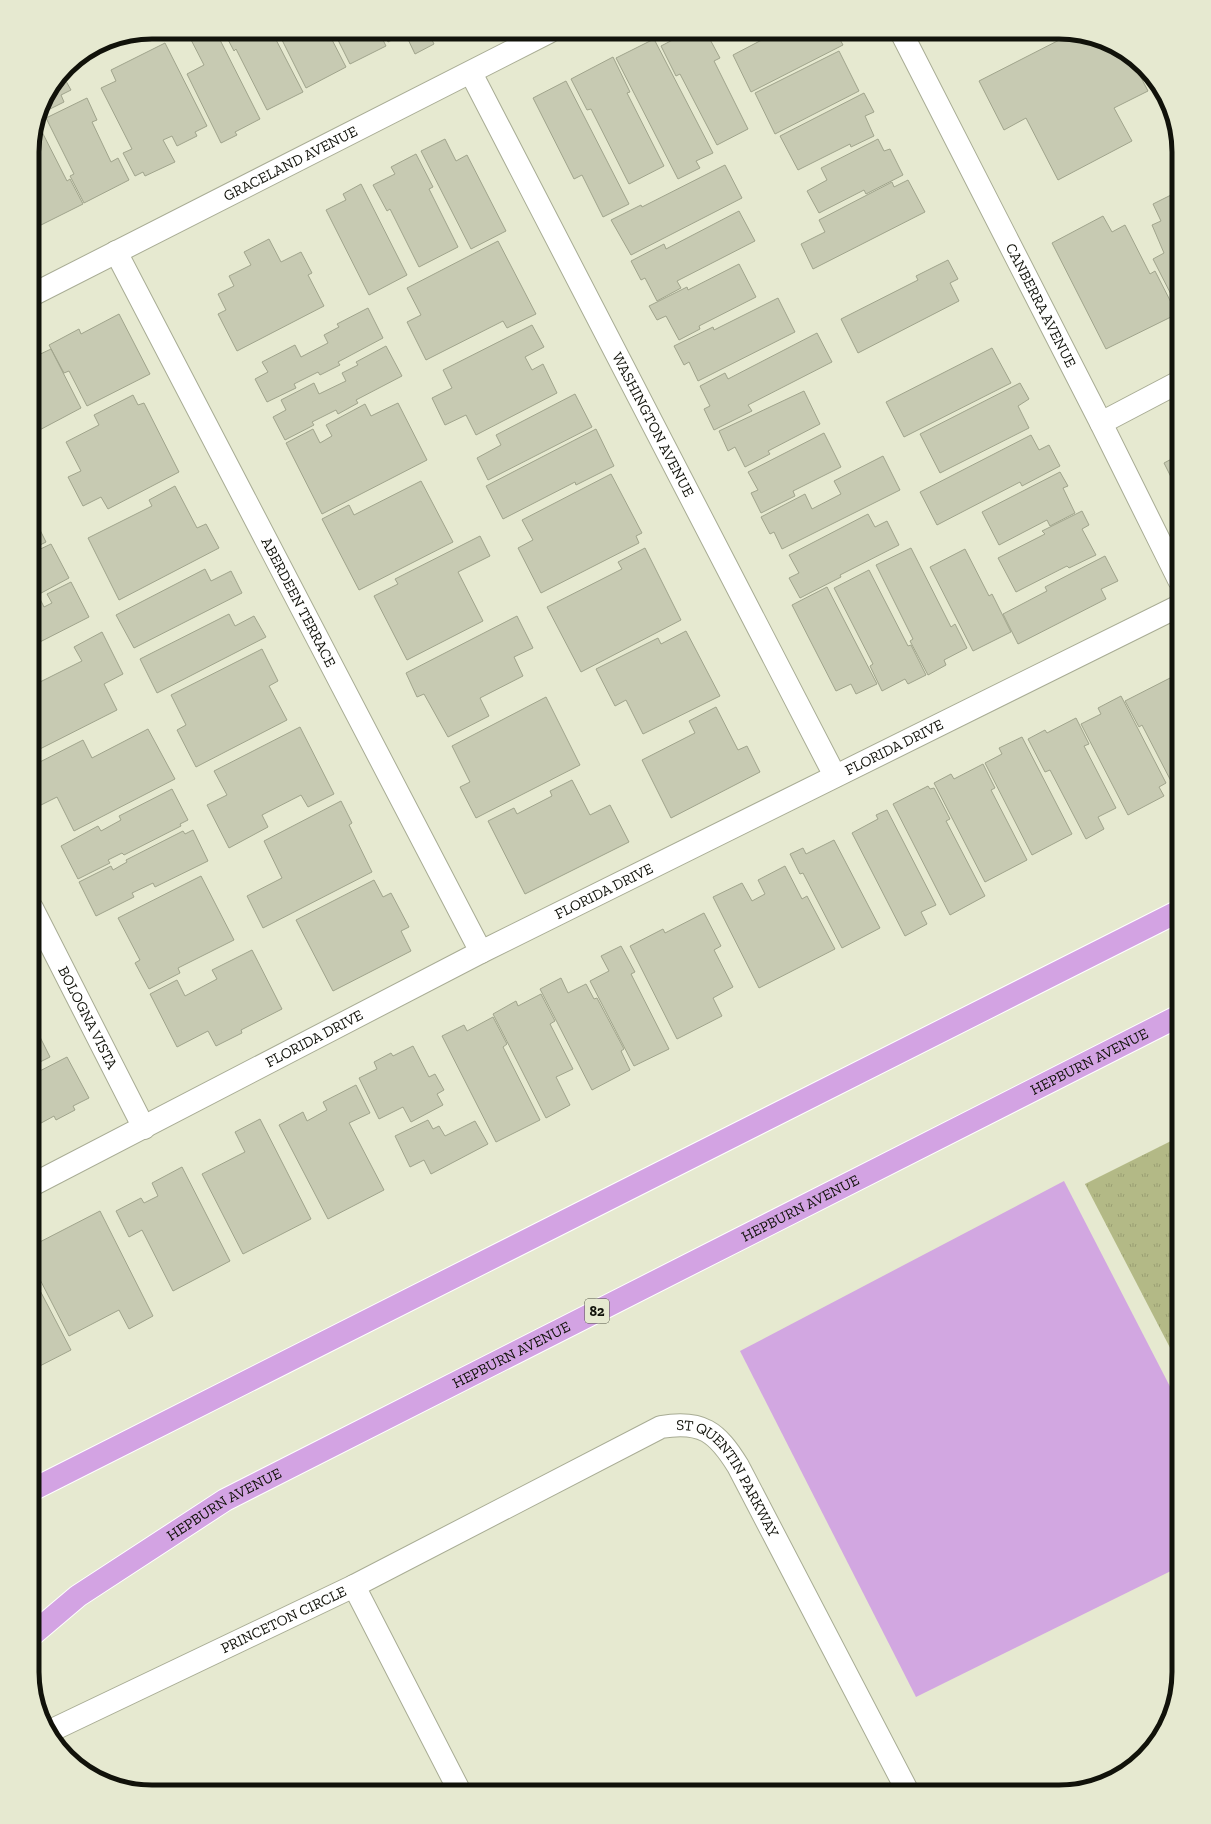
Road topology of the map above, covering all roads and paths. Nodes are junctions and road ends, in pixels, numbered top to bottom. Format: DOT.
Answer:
graph roads {
  1 [pos="535,39"];
  2 [pos="905,39"];
  3 [pos="471,72"];
  4 [pos="116,252"];
  5 [pos="39,291"];
  6 [pos="1172,386"];
  7 [pos="1101,423"];
  8 [pos="1172,566"];
  9 [pos="1172,609"];
  10 [pos="835,776"];
  11 [pos="1172,915"];
  12 [pos="39,922"];
  13 [pos="482,952"];
  14 [pos="1172,1020"];
  15 [pos="144,1128"];
  16 [pos="39,1181"];
  17 [pos="39,1486"];
  18 [pos="354,1586"];
  19 [pos="39,1629"];
  20 [pos="55,1729"];
  21 [pos="456,1785"];
  22 [pos="904,1785"];
  1 -- 3 [label="street, GRACELAND AVENUE"];
  2 -- 7 [label="street, CANBERRA AVENUE"];
  3 -- 4 [label="street, GRACELAND AVENUE"];
  3 -- 10 [label="street, WASHINGTON AVENUE"];
  4 -- 5 [label="street, GRACELAND AVENUE"];
  4 -- 13 [label="street, ABERDEEN TERRACE"];
  6 -- 7 [label="street"];
  7 -- 8 [label="street, CANBERRA AVENUE"];
  9 -- 10 [label="street, FLORIDA DRIVE"];
  10 -- 13 [label="street, FLORIDA DRIVE"];
  11 -- 17 [label="main road"];
  12 -- 15 [label="street, BOLOGNA VISTA"];
  13 -- 15 [label="street, FLORIDA DRIVE"];
  14 -- 19 [label="main road, HEPBURN AVENUE / 82"];
  15 -- 16 [label="street, FLORIDA DRIVE"];
  18 -- 20 [label="street, PRINCETON CIRCLE"];
  18 -- 21 [label="street, PRINCETON CIRCLE"];
  18 -- 22 [label="street, ST QUENTIN PARKWAY"];
}
